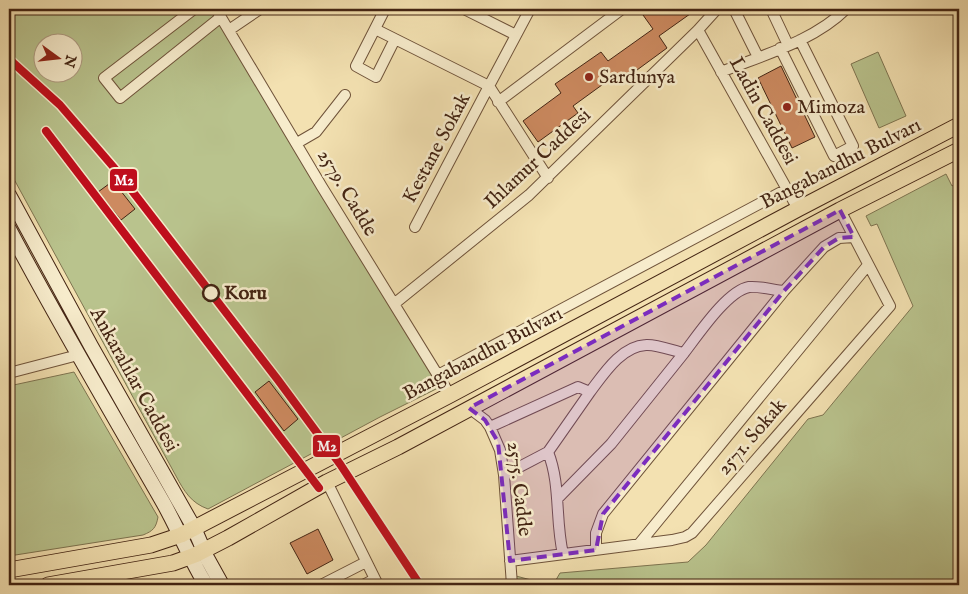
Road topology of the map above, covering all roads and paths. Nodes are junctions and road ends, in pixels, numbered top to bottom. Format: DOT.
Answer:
graph roads {
  1 [pos="194,9"];
  2 [pos="260,9"];
  3 [pos="385,9"];
  4 [pos="464,9"];
  5 [pos="530,9"];
  6 [pos="622,9"];
  7 [pos="717,9"];
  8 [pos="734,9"];
  9 [pos="771,9"];
  10 [pos="846,9"];
  11 [pos="219,13"];
  12 [pos="375,28"];
  13 [pos="229,30"];
  14 [pos="698,30"];
  15 [pos="516,35"];
  16 [pos="395,39"];
  17 [pos="800,40"];
  18 [pos="784,47"];
  19 [pos="758,57"];
  20 [pos="721,72"];
  21 [pos="489,86"];
  22 [pos="345,95"];
  23 [pos="498,102"];
  24 [pos="959,125"];
  25 [pos="296,143"];
  26 [pos="959,150"];
  27 [pos="548,178"];
  28 [pos="787,189"];
  29 [pos="9,195"];
  30 [pos="798,209"];
  31 [pos="840,210"];
  32 [pos="26,227"];
  33 [pos="415,227"];
  34 [pos="10,234"];
  35 [pos="854,237"];
  36 [pos="868,265"];
  37 [pos="784,291"];
  38 [pos="394,304"];
  39 [pos="91,346"];
  40 [pos="684,353"];
  41 [pos="78,355"];
  42 [pos="9,373"];
  43 [pos="438,375"];
  44 [pos="590,392"];
  45 [pos="450,395"];
  46 [pos="469,408"];
  47 [pos="490,426"];
  48 [pos="548,452"];
  49 [pos="504,475"];
  50 [pos="327,482"];
  51 [pos="558,498"];
  52 [pos="188,532"];
  53 [pos="639,544"];
  54 [pos="596,550"];
  55 [pos="197,554"];
  56 [pos="563,554"];
  57 [pos="510,560"];
  58 [pos="366,562"];
  59 [pos="9,570"];
  60 [pos="376,582"];
  61 [pos="50,585"];
  62 [pos="206,585"];
  63 [pos="222,585"];
  64 [pos="322,585"];
  65 [pos="363,585"];
  66 [pos="512,585"];
  1 -- 11 [label="street"];
  2 -- 13 [label="street"];
  3 -- 12 [label="street"];
  4 -- 15 [label="street"];
  5 -- 15 [label="street, Kestane Sokak"];
  6 -- 23 [label="street"];
  7 -- 14 [label="street, Ihlamur Caddesi"];
  8 -- 19 [label="street"];
  9 -- 18 [label="street"];
  10 -- 17 [label="street"];
  11 -- 13 [label="street, 2579. Cadde"];
  12 -- 16 [label="street"];
  12 -- 16 [label="street"];
  13 -- 25 [label="street, 2579. Cadde"];
  14 -- 20 [label="street, Ladin Caddesi"];
  14 -- 27 [label="street, Ihlamur Caddesi"];
  15 -- 21 [label="street, Kestane Sokak"];
  16 -- 21 [label="street"];
  17 -- 18 [label="street"];
  17 -- 18 [label="street"];
  18 -- 19 [label="street"];
  19 -- 20 [label="street"];
  20 -- 28 [label="street, Ladin Caddesi"];
  21 -- 23 [label="street"];
  21 -- 33 [label="street, Kestane Sokak"];
  22 -- 25 [label="street"];
  23 -- 27 [label="street"];
  24 -- 30 [label="main road, Bangabandhu Bulvarı"];
  25 -- 38 [label="street, 2579. Cadde"];
  26 -- 31 [label="main road, Bangabandhu Bulvarı"];
  27 -- 38 [label="street, Ihlamur Caddesi"];
  28 -- 30 [label="street, Ladin Caddesi"];
  28 -- 43 [label="street"];
  29 -- 32 [label="main road, Ankaralılar Caddesi"];
  30 -- 45 [label="main road, Bangabandhu Bulvarı"];
  31 -- 35 [label="street, 2571. Sokak"];
  31 -- 46 [label="main road, Bangabandhu Bulvarı"];
  32 -- 34 [label="main road"];
  32 -- 39 [label="main road, Ankaralılar Caddesi"];
  34 -- 41 [label="main road, Ankaralılar Caddesi"];
  35 -- 36 [label="street, 2571. Sokak"];
  35 -- 37 [label="street"];
  36 -- 53 [label="street"];
  36 -- 53 [label="street, 2571. Sokak"];
  37 -- 40 [label="street"];
  37 -- 54 [label="street"];
  38 -- 43 [label="street, 2579. Cadde"];
  39 -- 41 [label="main road"];
  39 -- 52 [label="main road, Ankaralılar Caddesi"];
  40 -- 44 [label="street"];
  40 -- 51 [label="street"];
  41 -- 42 [label="street"];
  41 -- 52 [label="main road, Ankaralılar Caddesi"];
  43 -- 45 [label="street, 2579. Cadde"];
  44 -- 47 [label="street"];
  44 -- 48 [label="street"];
  45 -- 46 [label="main road"];
  45 -- 52 [label="main road, Bangabandhu Bulvarı"];
  46 -- 47 [label="street, 2575. Cadde"];
  46 -- 50 [label="main road, Bangabandhu Bulvarı"];
  47 -- 49 [label="street, 2575. Cadde"];
  48 -- 49 [label="street"];
  48 -- 51 [label="street"];
  49 -- 57 [label="street, 2575. Cadde"];
  50 -- 55 [label="main road, Bangabandhu Bulvarı"];
  50 -- 58 [label="street"];
  51 -- 56 [label="street"];
  52 -- 55 [label="main road, Ankaralılar Caddesi"];
  52 -- 59 [label="main road, Bangabandhu Bulvarı"];
  53 -- 54 [label="street, 2571. Sokak"];
  54 -- 56 [label="street, 2571. Sokak"];
  55 -- 61 [label="main road, Bangabandhu Bulvarı"];
  55 -- 62 [label="main road, Ankaralılar Caddesi"];
  55 -- 63 [label="main road, Ankaralılar Caddesi"];
  56 -- 57 [label="street, 2571. Sokak"];
  57 -- 66 [label="street, 2575. Cadde"];
  58 -- 60 [label="street"];
  58 -- 64 [label="street"];
  60 -- 65 [label="street"];
}
